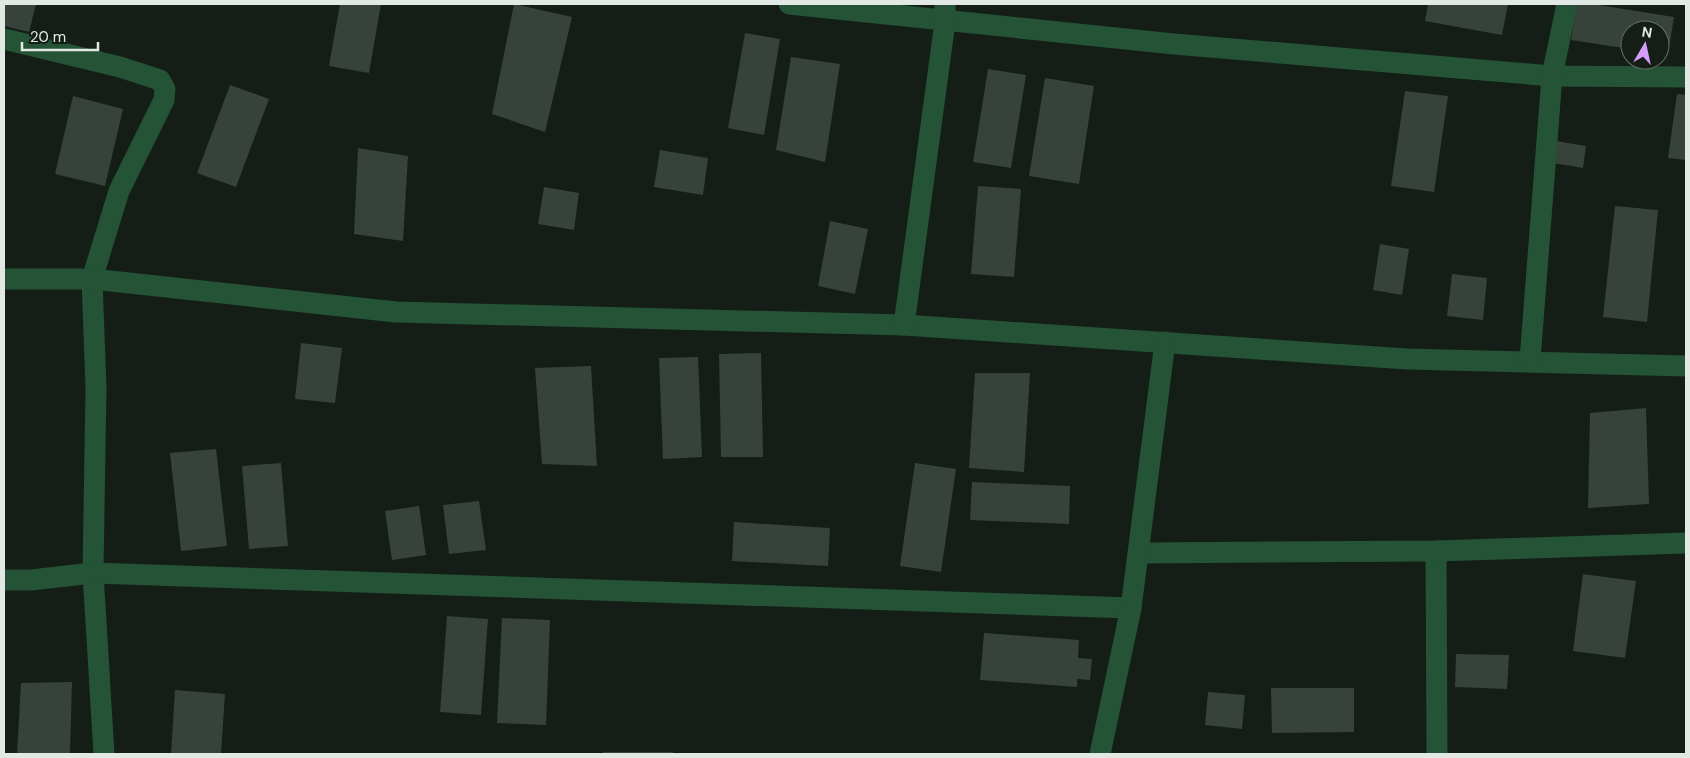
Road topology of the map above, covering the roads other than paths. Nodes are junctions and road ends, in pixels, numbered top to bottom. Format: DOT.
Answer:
graph roads {
  1 [pos="789,4"];
  2 [pos="1567,4"];
  3 [pos="945,13"];
  4 [pos="4,39"];
  5 [pos="1552,76"];
  6 [pos="1686,77"];
  7 [pos="4,279"];
  8 [pos="92,279"];
  9 [pos="904,325"];
  10 [pos="1166,342"];
  11 [pos="1530,360"];
  12 [pos="1686,366"];
  13 [pos="1686,544"];
  14 [pos="1436,551"];
  15 [pos="1139,553"];
  16 [pos="93,573"];
  17 [pos="4,580"];
  18 [pos="1131,608"];
  19 [pos="104,754"];
  20 [pos="1100,754"];
  21 [pos="1437,754"];
  1 -- 3 [label="street"];
  2 -- 5 [label="street"];
  3 -- 5 [label="street"];
  3 -- 9 [label="street"];
  4 -- 8 [label="street"];
  5 -- 6 [label="street"];
  5 -- 11 [label="street"];
  7 -- 8 [label="street"];
  8 -- 9 [label="street"];
  8 -- 16 [label="street"];
  9 -- 10 [label="street"];
  10 -- 11 [label="street"];
  10 -- 15 [label="street"];
  11 -- 12 [label="street"];
  13 -- 14 [label="street"];
  14 -- 15 [label="street"];
  14 -- 21 [label="street"];
  15 -- 18 [label="street"];
  16 -- 17 [label="street"];
  16 -- 18 [label="street"];
  16 -- 19 [label="street"];
  18 -- 20 [label="street"];
}
